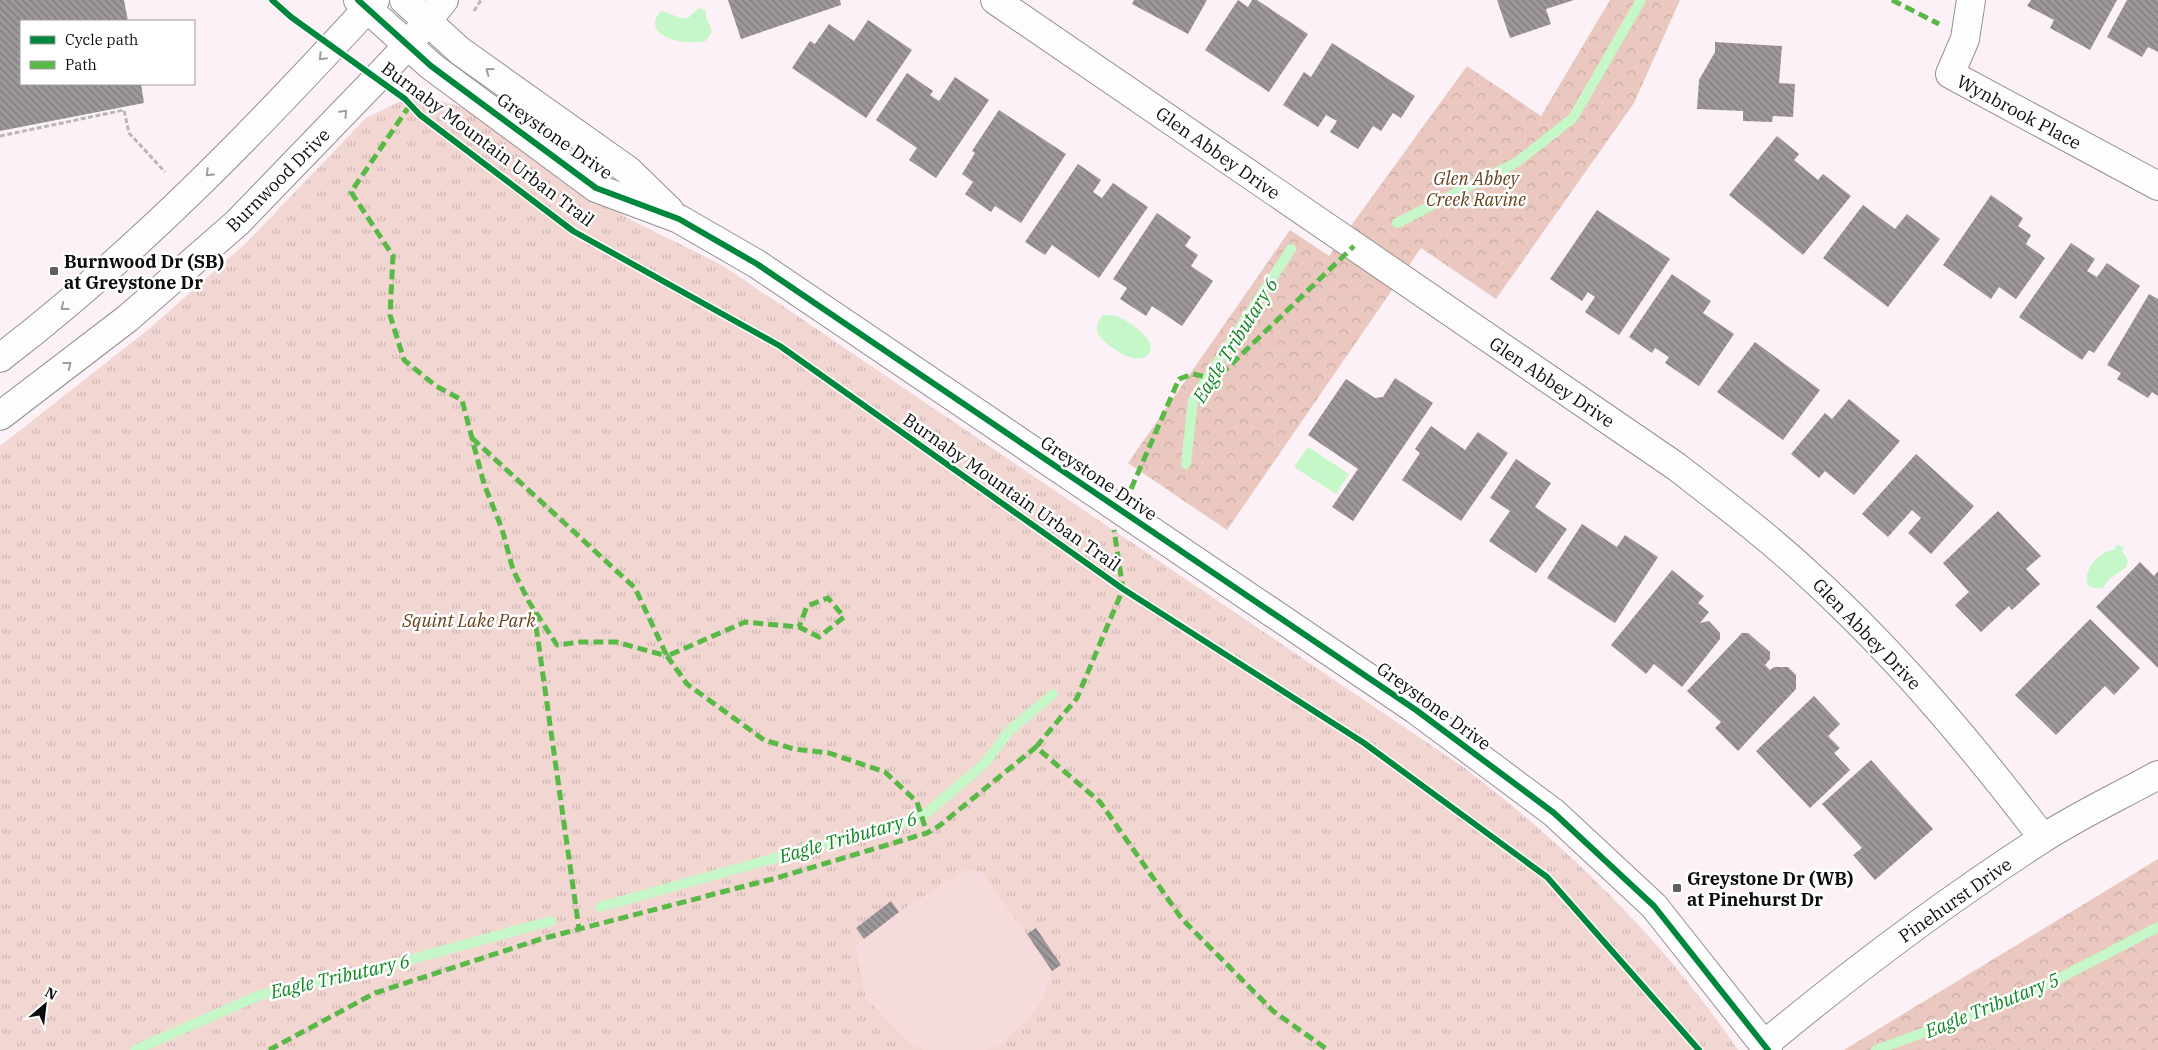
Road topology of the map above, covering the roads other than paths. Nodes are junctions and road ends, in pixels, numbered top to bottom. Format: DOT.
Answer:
graph roads {
  1 [pos="404,0"];
  2 [pos="444,0"];
  3 [pos="995,0"];
  4 [pos="1971,0"];
  5 [pos="367,3"];
  6 [pos="428,22"];
  7 [pos="408,45"];
  8 [pos="2158,186"];
  9 [pos="678,219"];
  10 [pos="0,358"];
  11 [pos="0,416"];
  12 [pos="2158,776"];
  13 [pos="2044,838"];
  14 [pos="1766,1047"];
  1 -- 6 [label="street, Greystone Drive"];
  2 -- 6 [label="street, Burnwood Drive"];
  3 -- 13 [label="street, Glen Abbey Drive"];
  4 -- 8 [label="street, Wynbrook Place"];
  5 -- 7 [label="street, Greystone Drive"];
  5 -- 10 [label="street, one-way"];
  6 -- 7 [label="street, Burnwood Drive"];
  9 -- 6 [label="street, Greystone Drive, one-way"];
  7 -- 9 [label="street, Greystone Drive"];
  11 -- 7 [label="street, Burnwood Drive, one-way"];
  9 -- 14 [label="street, Greystone Drive"];
  12 -- 13 [label="street, Pinehurst Drive"];
  13 -- 14 [label="street, Pinehurst Drive"];
}
